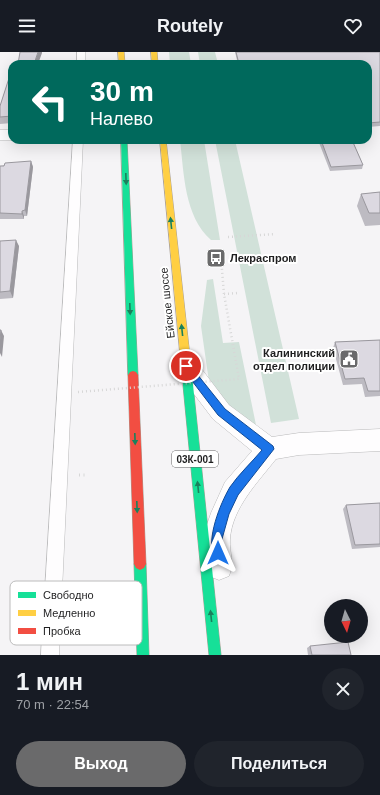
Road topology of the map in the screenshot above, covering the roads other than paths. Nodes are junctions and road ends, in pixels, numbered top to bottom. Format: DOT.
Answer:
graph roads {
  1 [pos="78,144"];
  2 [pos="124,144"];
  3 [pos="163,144"];
  4 [pos="186,366"];
  5 [pos="380,440"];
  6 [pos="269,449"];
  7 [pos="54,581"];
  8 [pos="140,581"];
  9 [pos="142,628"];
  10 [pos="51,645"];
  11 [pos="50,655"];
  12 [pos="143,655"];
  13 [pos="215,655"];
  14 [pos="228,655"];
  1 -- 7 [label="lane"];
  2 -- 8 [label="main road, one-way"];
  4 -- 3 [label="main road, Ейское шоссе / 03К-001, one-way"];
  4 -- 6 [label="street"];
  13 -- 4 [label="main road, Ейское шоссе / 03К-001, one-way"];
  5 -- 6 [label="street"];
  6 -- 14 [label="street"];
  9 -- 12 [label="main road, one-way"];
  10 -- 11 [label="lane"];
}
